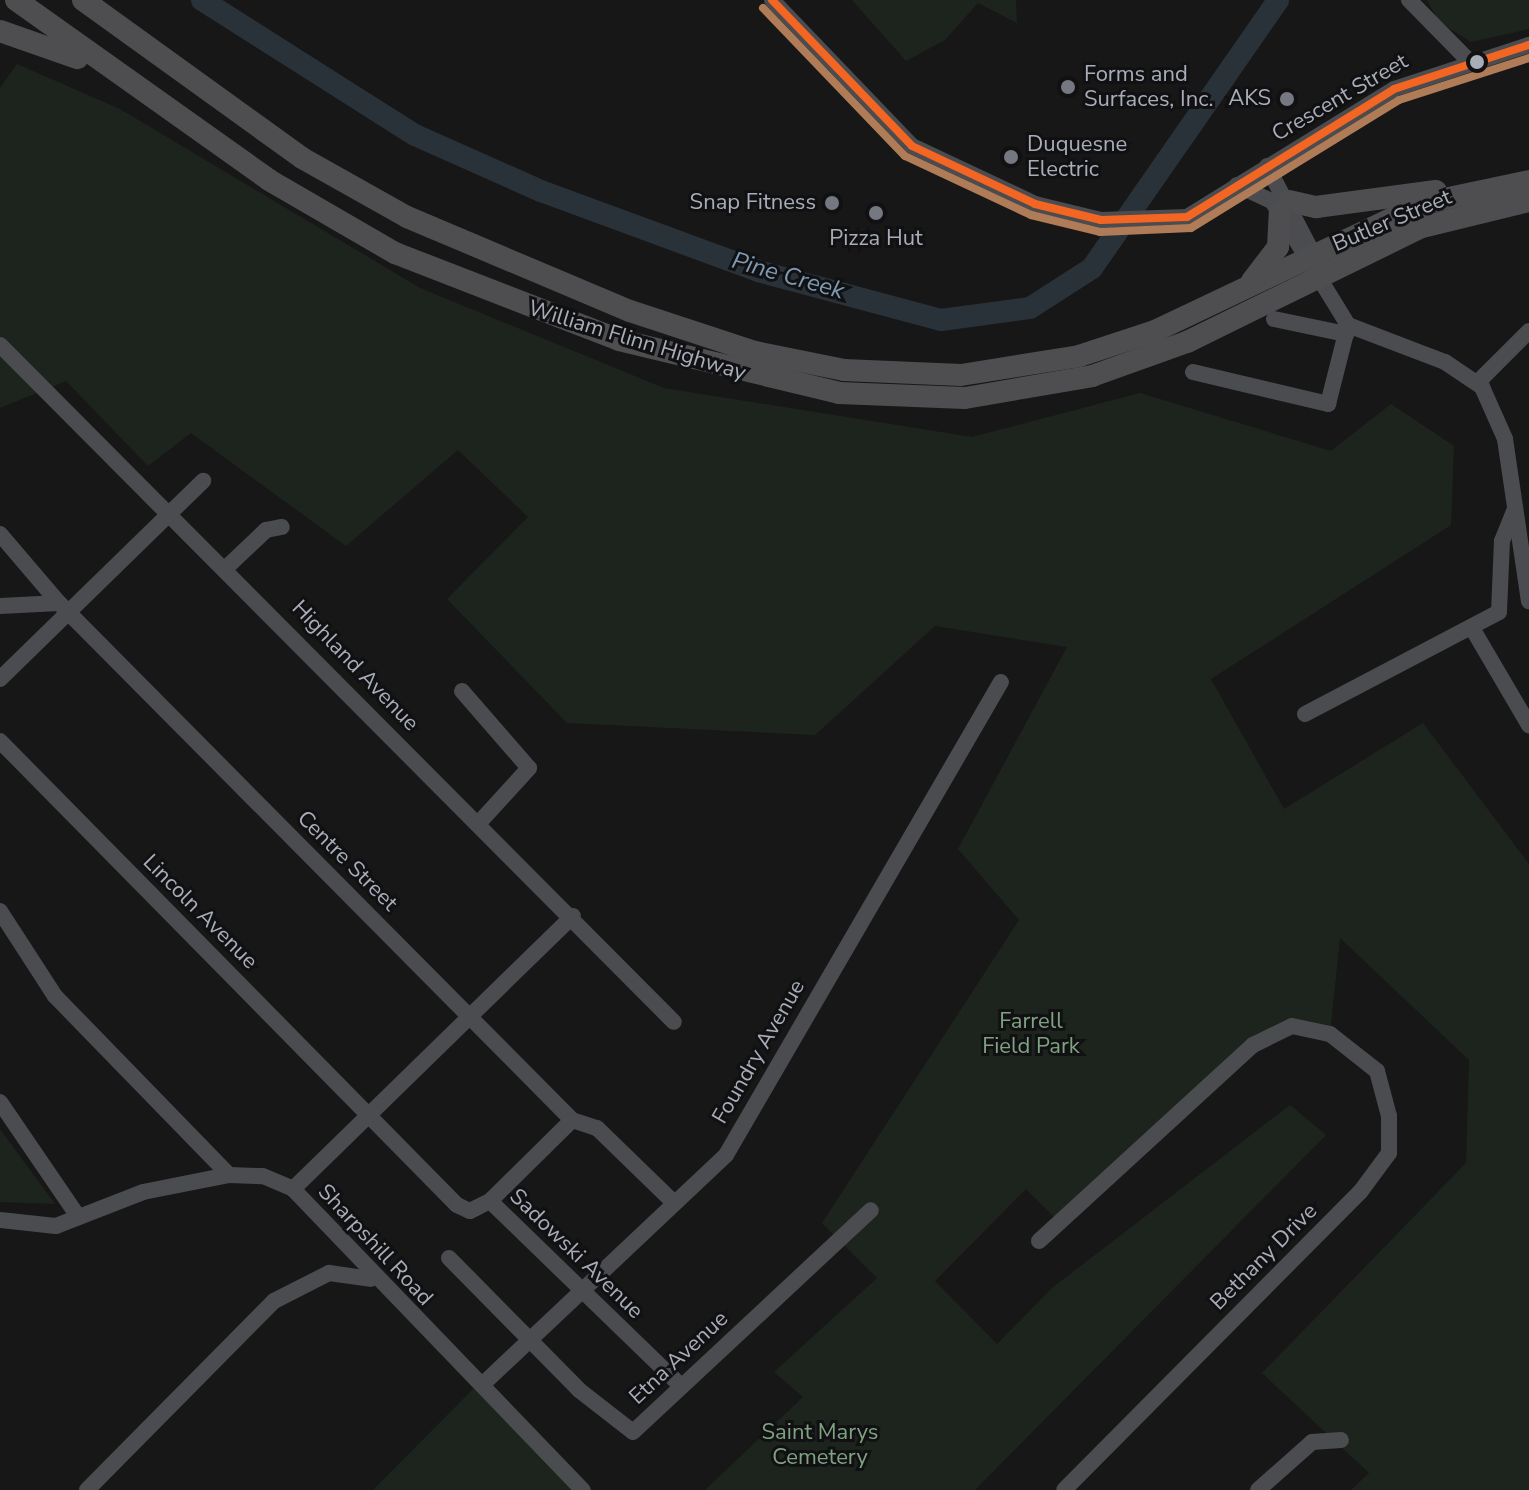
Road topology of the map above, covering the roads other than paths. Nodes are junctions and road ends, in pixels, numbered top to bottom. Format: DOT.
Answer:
graph roads {
  1 [pos="16,0"];
  2 [pos="772,0"];
  3 [pos="1409,0"];
  4 [pos="44,1"];
  5 [pos="88,2"];
  6 [pos="0,31"];
  7 [pos="1529,45"];
  8 [pos="1467,59"];
  9 [pos="112,67"];
  10 [pos="239,159"];
  11 [pos="1267,166"];
  12 [pos="1529,181"];
  13 [pos="1237,185"];
  14 [pos="1465,191"];
  15 [pos="1529,201"];
  16 [pos="1284,206"];
  17 [pos="1314,264"];
  18 [pos="1232,296"];
  19 [pos="1274,319"];
  20 [pos="1347,330"];
  21 [pos="1529,331"];
  22 [pos="0,345"];
  23 [pos="1193,372"];
  24 [pos="1478,382"];
  25 [pos="203,481"];
  26 [pos="1515,509"];
  27 [pos="170,513"];
  28 [pos="282,527"];
  29 [pos="0,534"];
  30 [pos="1526,564"];
  31 [pos="227,567"];
  32 [pos="1529,601"];
  33 [pos="0,606"];
  34 [pos="64,606"];
  35 [pos="1472,628"];
  36 [pos="0,679"];
  37 [pos="1001,682"];
  38 [pos="462,691"];
  39 [pos="1305,714"];
  40 [pos="1529,725"];
  41 [pos="0,741"];
  42 [pos="479,823"];
  43 [pos="0,911"];
  44 [pos="573,916"];
  45 [pos="471,1017"];
  46 [pos="674,1022"];
  47 [pos="0,1102"];
  48 [pos="371,1111"];
  49 [pos="572,1120"];
  50 [pos="229,1175"];
  51 [pos="293,1189"];
  52 [pos="490,1201"];
  53 [pos="674,1203"];
  54 [pos="871,1210"];
  55 [pos="77,1215"];
  56 [pos="0,1220"];
  57 [pos="1039,1241"];
  58 [pos="449,1258"];
  59 [pos="372,1279"];
  60 [pos="580,1289"];
  61 [pos="530,1338"];
  62 [pos="482,1385"];
  63 [pos="681,1386"];
  64 [pos="1341,1440"];
  65 [pos="87,1490"];
  66 [pos="583,1490"];
  67 [pos="1064,1490"];
  68 [pos="1258,1490"];
  1 -- 9 [label="highway, William Flinn Highway"];
  2 -- 13 [label="street"];
  3 -- 8 [label="street"];
  4 -- 9 [label="highway"];
  5 -- 18 [label="highway, William Flinn Highway"];
  6 -- 10 [label="highway"];
  7 -- 8 [label="street, Crescent Street"];
  8 -- 11 [label="street, Crescent Street"];
  9 -- 10 [label="highway, William Flinn Highway"];
  10 -- 17 [label="highway, William Flinn Highway"];
  11 -- 13 [label="street"];
  11 -- 16 [label="street"];
  12 -- 14 [label="highway, Butler Street"];
  13 -- 16 [label="street"];
  14 -- 16 [label="highway"];
  14 -- 17 [label="highway, Butler Street"];
  15 -- 17 [label="highway, Butler Street"];
  16 -- 17 [label="street"];
  16 -- 18 [label="highway"];
  17 -- 18 [label="highway, William Flinn Highway"];
  17 -- 20 [label="street"];
  19 -- 20 [label="street"];
  20 -- 23 [label="street"];
  20 -- 24 [label="street"];
  21 -- 24 [label="street"];
  22 -- 27 [label="street, Highland Avenue"];
  24 -- 26 [label="street"];
  25 -- 27 [label="street"];
  26 -- 30 [label="street"];
  26 -- 35 [label="street"];
  27 -- 31 [label="street, Highland Avenue"];
  27 -- 34 [label="street"];
  28 -- 31 [label="street"];
  29 -- 34 [label="street, Centre Street"];
  30 -- 32 [label="street"];
  31 -- 42 [label="street, Highland Avenue"];
  33 -- 34 [label="street"];
  34 -- 36 [label="street"];
  34 -- 45 [label="street, Centre Street"];
  35 -- 39 [label="street"];
  35 -- 40 [label="street"];
  37 -- 53 [label="street, Foundry Avenue"];
  38 -- 42 [label="street"];
  41 -- 48 [label="street, Lincoln Avenue"];
  42 -- 44 [label="street, Highland Avenue"];
  43 -- 50 [label="street"];
  44 -- 45 [label="street"];
  44 -- 46 [label="street, Highland Avenue"];
  45 -- 48 [label="street"];
  45 -- 49 [label="street, Centre Street"];
  47 -- 55 [label="street"];
  48 -- 51 [label="street"];
  48 -- 52 [label="street, Sadowski Avenue"];
  49 -- 52 [label="street"];
  49 -- 53 [label="street, Centre Street"];
  50 -- 51 [label="street, Sharpshill Road"];
  50 -- 55 [label="street, Sharpshill Road"];
  51 -- 59 [label="street, Sharpshill Road"];
  52 -- 60 [label="street, Sadowski Avenue"];
  53 -- 60 [label="street, Foundry Avenue"];
  54 -- 63 [label="street, Etna Avenue"];
  55 -- 56 [label="street, Sharpshill Road"];
  57 -- 67 [label="street, Bethany Drive"];
  58 -- 61 [label="street, Etna Avenue"];
  59 -- 62 [label="street, Sharpshill Road"];
  59 -- 65 [label="street"];
  60 -- 61 [label="street, Foundry Avenue"];
  60 -- 63 [label="street, Sadowski Avenue"];
  61 -- 62 [label="street, Foundry Avenue"];
  61 -- 63 [label="street, Etna Avenue"];
  62 -- 66 [label="street, Sharpshill Road"];
  64 -- 68 [label="street"];
}
